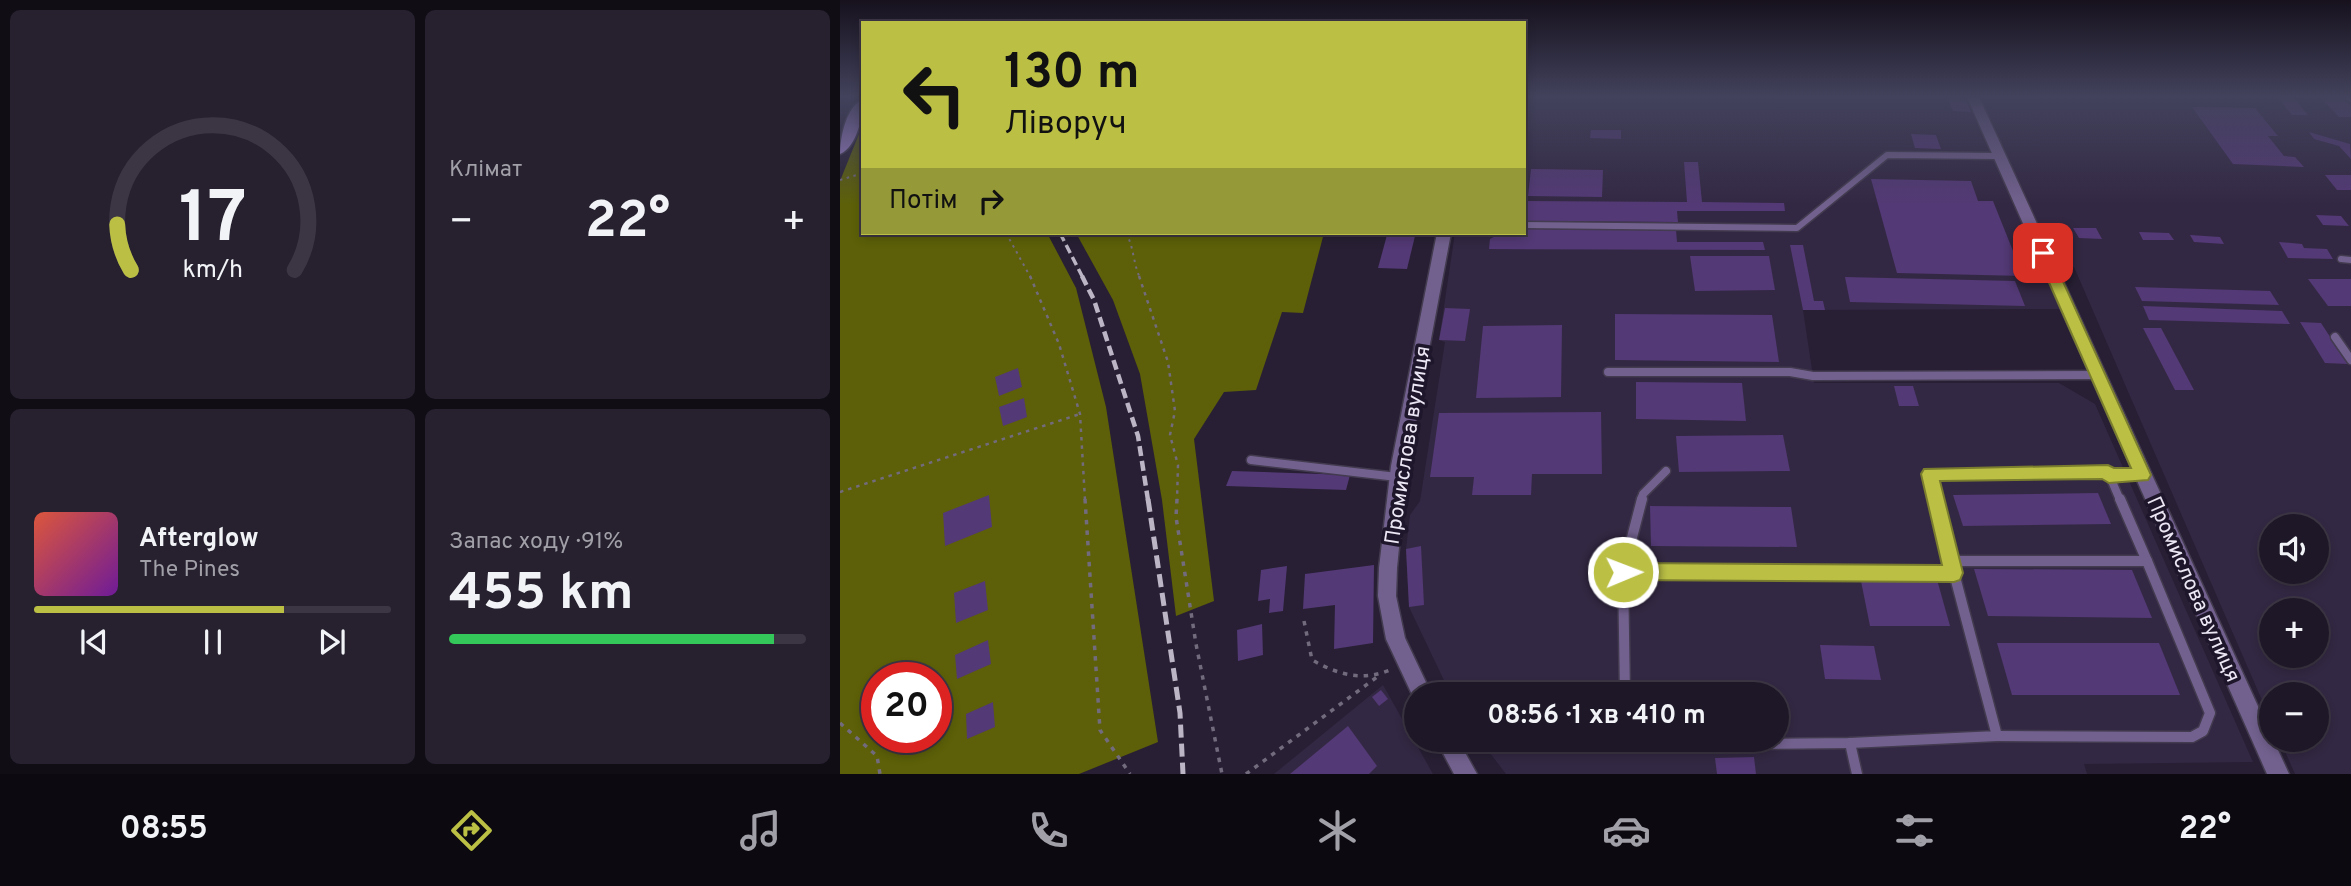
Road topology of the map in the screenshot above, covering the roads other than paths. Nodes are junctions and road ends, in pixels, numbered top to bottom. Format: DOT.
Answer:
graph roads {
  1 [pos="848,133"];
  2 [pos="1989,133"];
  3 [pos="840,150"];
  4 [pos="1999,156"];
  5 [pos="1526,225"];
  6 [pos="1444,235"];
  7 [pos="2341,260"];
  8 [pos="2351,260"];
  9 [pos="2335,337"];
  10 [pos="2351,360"];
  11 [pos="1608,372"];
  12 [pos="2097,375"];
  13 [pos="1251,460"];
  14 [pos="1666,471"];
  15 [pos="2109,475"];
  16 [pos="2142,475"];
  17 [pos="1397,477"];
  18 [pos="1951,561"];
  19 [pos="2147,561"];
  20 [pos="1623,572"];
  21 [pos="1954,573"];
  22 [pos="1415,682"];
  23 [pos="1625,682"];
  24 [pos="1997,736"];
  25 [pos="1850,743"];
  26 [pos="1789,744"];
  27 [pos="1453,752"];
  28 [pos="1466,774"];
  29 [pos="1857,774"];
  30 [pos="2278,774"];
  1 -- 3 [label="main road"];
  2 -- 4 [label="street, Промислова вулиця"];
  4 -- 5 [label="lane"];
  4 -- 12 [label="street, Промислова вулиця"];
  6 -- 17 [label="street, Промислова вулиця"];
  7 -- 8 [label="lane"];
  9 -- 10 [label="lane"];
  11 -- 12 [label="lane"];
  12 -- 16 [label="street, Промислова вулиця"];
  13 -- 17 [label="lane"];
  14 -- 20 [label="lane"];
  15 -- 16 [label="lane"];
  15 -- 18 [label="lane"];
  15 -- 19 [label="lane"];
  16 -- 30 [label="street, Промислова вулиця"];
  17 -- 22 [label="street, Промислова вулиця"];
  18 -- 19 [label="lane"];
  18 -- 21 [label="lane"];
  19 -- 24 [label="lane"];
  20 -- 21 [label="lane"];
  20 -- 23 [label="lane"];
  21 -- 24 [label="lane"];
  24 -- 25 [label="lane"];
  25 -- 26 [label="lane"];
  25 -- 29 [label="lane"];
  27 -- 28 [label="street"];
}
